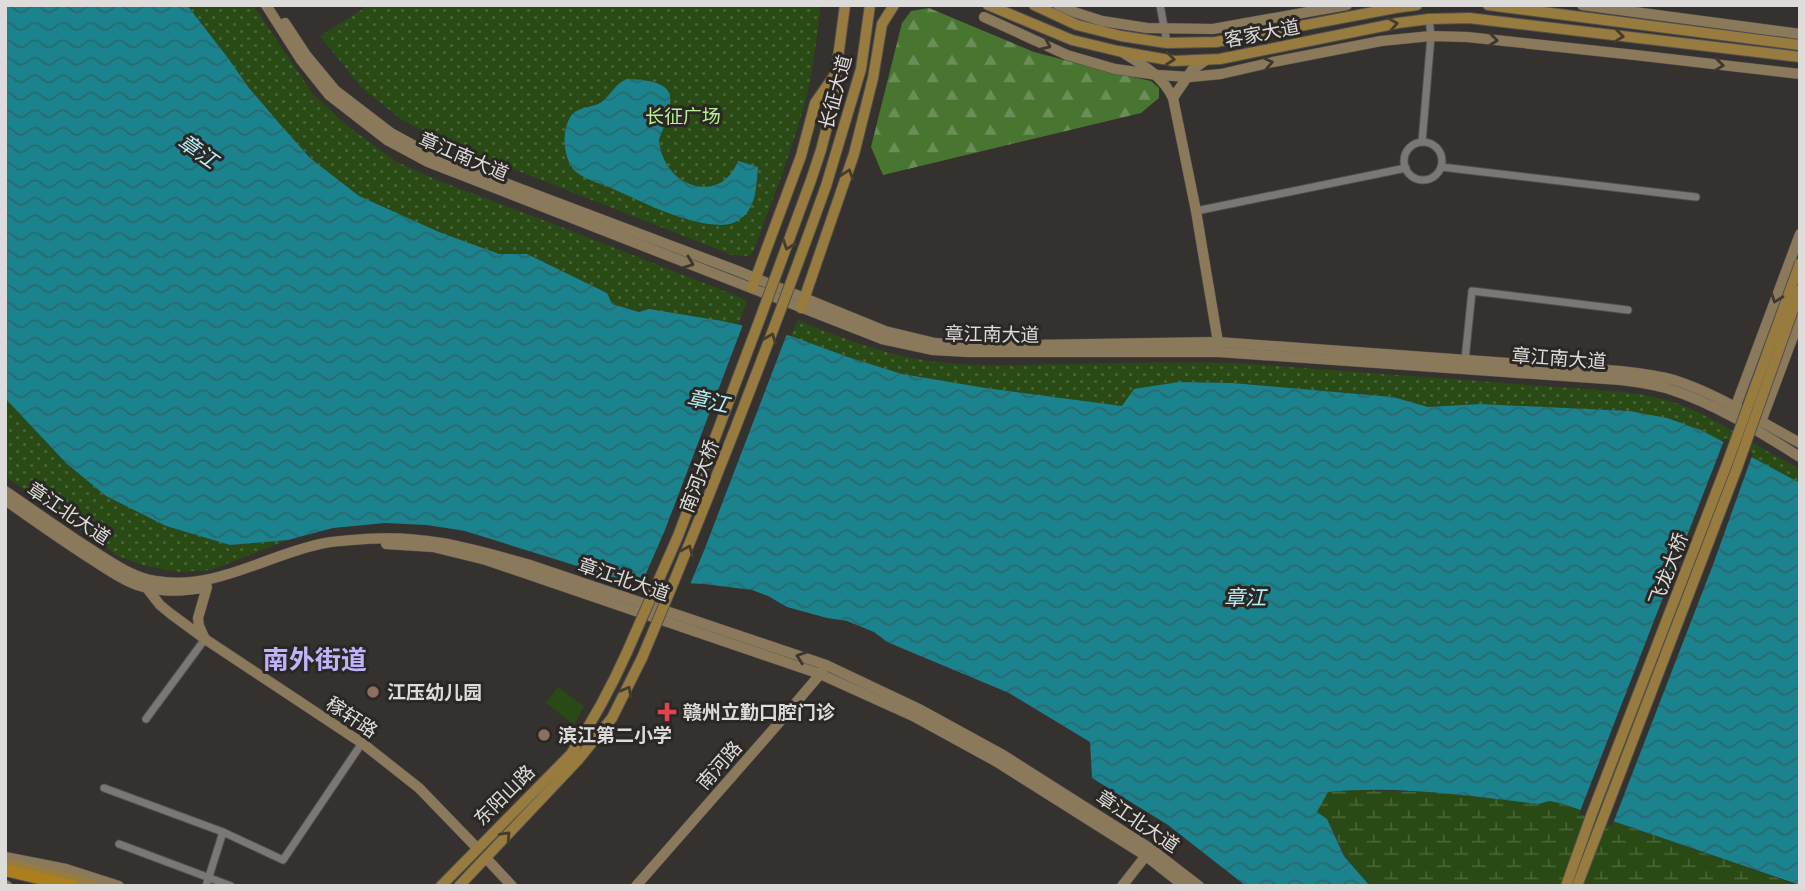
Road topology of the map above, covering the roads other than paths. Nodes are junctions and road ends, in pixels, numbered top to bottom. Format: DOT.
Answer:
graph roads {
  1 [pos="266,5"];
  2 [pos="274,5"];
  3 [pos="845,5"];
  4 [pos="870,5"];
  5 [pos="894,5"];
  6 [pos="988,5"];
  7 [pos="1034,5"];
  8 [pos="1058,5"];
  9 [pos="1160,5"];
  10 [pos="1346,5"];
  11 [pos="1418,5"];
  12 [pos="1488,5"];
  13 [pos="1581,5"];
  14 [pos="984,17"];
  15 [pos="1429,19"];
  16 [pos="1164,28"];
  17 [pos="867,29"];
  18 [pos="1431,36"];
  19 [pos="1799,42"];
  20 [pos="1167,43"];
  21 [pos="1122,52"];
  22 [pos="877,55"];
  23 [pos="1800,58"];
  24 [pos="1206,60"];
  25 [pos="836,74"];
  26 [pos="1156,74"];
  27 [pos="1800,74"];
  28 [pos="1187,77"];
  29 [pos="871,86"];
  30 [pos="1173,98"];
  31 [pos="848,114"];
  32 [pos="1422,142"];
  33 [pos="1441,167"];
  34 [pos="1406,168"];
  35 [pos="811,180"];
  36 [pos="826,186"];
  37 [pos="1696,197"];
  38 [pos="1196,211"];
  39 [pos="1800,234"];
  40 [pos="1800,263"];
  41 [pos="751,288"];
  42 [pos="1800,290"];
  43 [pos="802,303"];
  44 [pos="1628,310"];
  45 [pos="1800,318"];
  46 [pos="1219,347"];
  47 [pos="1465,360"];
  48 [pos="1735,408"];
  49 [pos="1761,422"];
  50 [pos="1800,443"];
  51 [pos="1800,457"];
  52 [pos="5,491"];
  53 [pos="5,500"];
  54 [pos="147,583"];
  55 [pos="207,587"];
  56 [pos="205,639"];
  57 [pos="627,652"];
  58 [pos="642,658"];
  59 [pos="823,670"];
  60 [pos="146,719"];
  61 [pos="362,743"];
  62 [pos="104,788"];
  63 [pos="223,832"];
  64 [pos="119,845"];
  65 [pos="477,848"];
  66 [pos="1149,853"];
  67 [pos="5,857"];
  68 [pos="486,858"];
  69 [pos="5,864"];
  70 [pos="5,870"];
  71 [pos="209,877"];
  72 [pos="5,878"];
  73 [pos="44,886"];
  74 [pos="74,886"];
  75 [pos="95,886"];
  76 [pos="119,886"];
  77 [pos="206,886"];
  78 [pos="231,886"];
  79 [pos="441,886"];
  80 [pos="459,886"];
  81 [pos="512,886"];
  82 [pos="636,886"];
  83 [pos="1122,886"];
  84 [pos="1184,886"];
  85 [pos="1199,886"];
  86 [pos="1566,886"];
  87 [pos="1577,886"];
  1 -- 41 [label="main road, 章江南大道, one-way"];
  2 -- 43 [label="main road, 章江南大道"];
  3 -- 25 [label="main road, 长征大道"];
  4 -- 17 [label="main road, 长征大道"];
  5 -- 22 [label="main road"];
  6 -- 21 [label="main road, 客家大道"];
  7 -- 20 [label="main road, 客家大道"];
  8 -- 16 [label="main road"];
  9 -- 16 [label="street"];
  10 -- 16 [label="main road"];
  11 -- 20 [label="main road, 客家大道"];
  12 -- 19 [label="main road"];
  13 -- 19 [label="main road"];
  14 -- 26 [label="main road, one-way"];
  15 -- 18 [label="street"];
  15 -- 23 [label="main road, 客家大道, one-way"];
  24 -- 15 [label="main road, 客家大道, one-way"];
  16 -- 20 [label="street"];
  17 -- 22 [label="main road"];
  17 -- 31 [label="main road, 长征大道"];
  18 -- 27 [label="main road, one-way"];
  28 -- 18 [label="main road, one-way"];
  18 -- 32 [label="street"];
  21 -- 24 [label="main road, 客家大道, one-way"];
  21 -- 26 [label="main road"];
  22 -- 29 [label="main road"];
  24 -- 28 [label="main road"];
  25 -- 35 [label="main road, 长征大道"];
  25 -- 41 [label="main road"];
  26 -- 28 [label="main road"];
  26 -- 30 [label="main road"];
  28 -- 30 [label="main road"];
  29 -- 31 [label="main road"];
  43 -- 29 [label="main road, one-way"];
  30 -- 38 [label="main road"];
  31 -- 36 [label="main road, 长征大道"];
  32 -- 33 [label="street"];
  32 -- 34 [label="street"];
  33 -- 34 [label="street"];
  33 -- 37 [label="street"];
  34 -- 38 [label="street"];
  35 -- 57 [label="main road, 南河大桥, one-way, bridge"];
  58 -- 36 [label="main road, 南河大桥, one-way, bridge"];
  38 -- 46 [label="main road"];
  39 -- 48 [label="main road, one-way"];
  40 -- 86 [label="main road, 飞龙大桥, bridge"];
  41 -- 43 [label="main road, 章江南大道"];
  42 -- 87 [label="main road, 飞龙大桥, bridge"];
  43 -- 46 [label="main road, 章江南大道"];
  44 -- 47 [label="street"];
  45 -- 49 [label="main road"];
  46 -- 47 [label="main road, 章江南大道"];
  46 -- 51 [label="main road, 章江南大道"];
  47 -- 48 [label="main road, 章江南大道"];
  48 -- 49 [label="main road, 章江南大道"];
  49 -- 50 [label="main road, 章江南大道"];
  52 -- 54 [label="main road, 章江北大道"];
  53 -- 54 [label="main road, 章江北大道"];
  54 -- 55 [label="main road, 章江北大道"];
  54 -- 56 [label="main road, 稼轩路"];
  59 -- 54 [label="main road, 章江北大道, one-way"];
  55 -- 56 [label="main road"];
  55 -- 59 [label="main road, 章江北大道"];
  56 -- 60 [label="street"];
  56 -- 61 [label="main road, 稼轩路"];
  57 -- 65 [label="main road, 东阳山路"];
  68 -- 58 [label="main road, 东阳山路, one-way"];
  59 -- 66 [label="main road, 章江北大道"];
  59 -- 82 [label="main road, 南河路"];
  61 -- 63 [label="street"];
  61 -- 65 [label="main road, 稼轩路"];
  62 -- 63 [label="street"];
  63 -- 71 [label="street"];
  64 -- 71 [label="street"];
  65 -- 79 [label="main road, 东阳山路"];
  66 -- 83 [label="main road"];
  66 -- 84 [label="main road, 章江北大道"];
  66 -- 85 [label="main road, 章江北大道"];
  67 -- 76 [label="main road"];
  68 -- 80 [label="main road, 东阳山路"];
  68 -- 81 [label="main road"];
  69 -- 75 [label="main road"];
  70 -- 74 [label="highway"];
  71 -- 77 [label="street"];
  71 -- 78 [label="street"];
  72 -- 73 [label="highway"];
}
